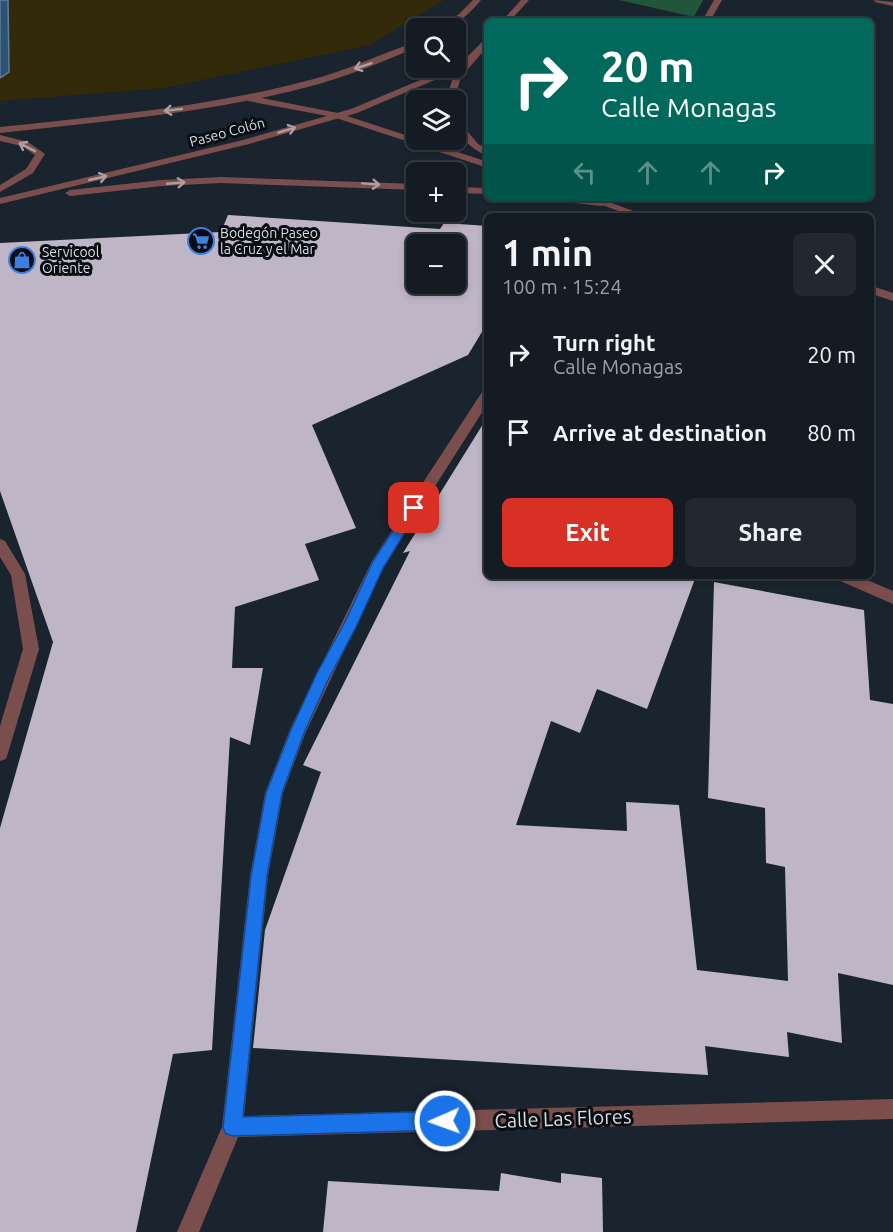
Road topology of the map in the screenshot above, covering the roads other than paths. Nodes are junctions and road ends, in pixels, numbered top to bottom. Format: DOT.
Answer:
graph roads {
  1 [pos="477,0"];
  2 [pos="525,0"];
  3 [pos="718,0"];
  4 [pos="878,0"];
  5 [pos="893,3"];
  6 [pos="459,18"];
  7 [pos="509,18"];
  8 [pos="708,18"];
  9 [pos="484,45"];
  10 [pos="406,49"];
  11 [pos="469,60"];
  12 [pos="466,62"];
  13 [pos="432,78"];
  14 [pos="453,90"];
  15 [pos="251,99"];
  16 [pos="335,115"];
  17 [pos="0,130"];
  18 [pos="466,135"];
  19 [pos="0,138"];
  20 [pos="484,151"];
  21 [pos="484,164"];
  22 [pos="406,186"];
  23 [pos="0,189"];
  24 [pos="466,190"];
  25 [pos="484,191"];
  26 [pos="14,198"];
  27 [pos="0,201"];
  28 [pos="605,201"];
  29 [pos="635,213"];
  30 [pos="874,291"];
  31 [pos="893,297"];
  32 [pos="481,416"];
  33 [pos="0,544"];
  34 [pos="850,579"];
  35 [pos="893,598"];
  36 [pos="0,753"];
  37 [pos="893,1109"];
  38 [pos="232,1127"];
  39 [pos="188,1232"];
  1 -- 6 [label="street"];
  2 -- 7 [label="street"];
  3 -- 8 [label="street"];
  4 -- 5 [label="street"];
  9 -- 11 [label="street, Paseo Colón"];
  10 -- 15 [label="street, Paseo Colón, one-way"];
  11 -- 12 [label="street, Paseo Colón"];
  11 -- 14 [label="street"];
  13 -- 16 [label="street, Paseo Colón"];
  15 -- 16 [label="street"];
  15 -- 17 [label="street, Paseo Colón, one-way"];
  16 -- 21 [label="street"];
  26 -- 16 [label="street, Paseo Colón, one-way"];
  18 -- 20 [label="street"];
  23 -- 19 [label="street, one-way"];
  26 -- 22 [label="street, one-way"];
  24 -- 25 [label="street"];
  26 -- 27 [label="street, Paseo Colón"];
  28 -- 29 [label="street"];
  30 -- 31 [label="street"];
  32 -- 38 [label="street"];
  33 -- 36 [label="street"];
  34 -- 35 [label="street"];
  37 -- 38 [label="street, Calle Las Flores"];
  38 -- 39 [label="street"];
}
